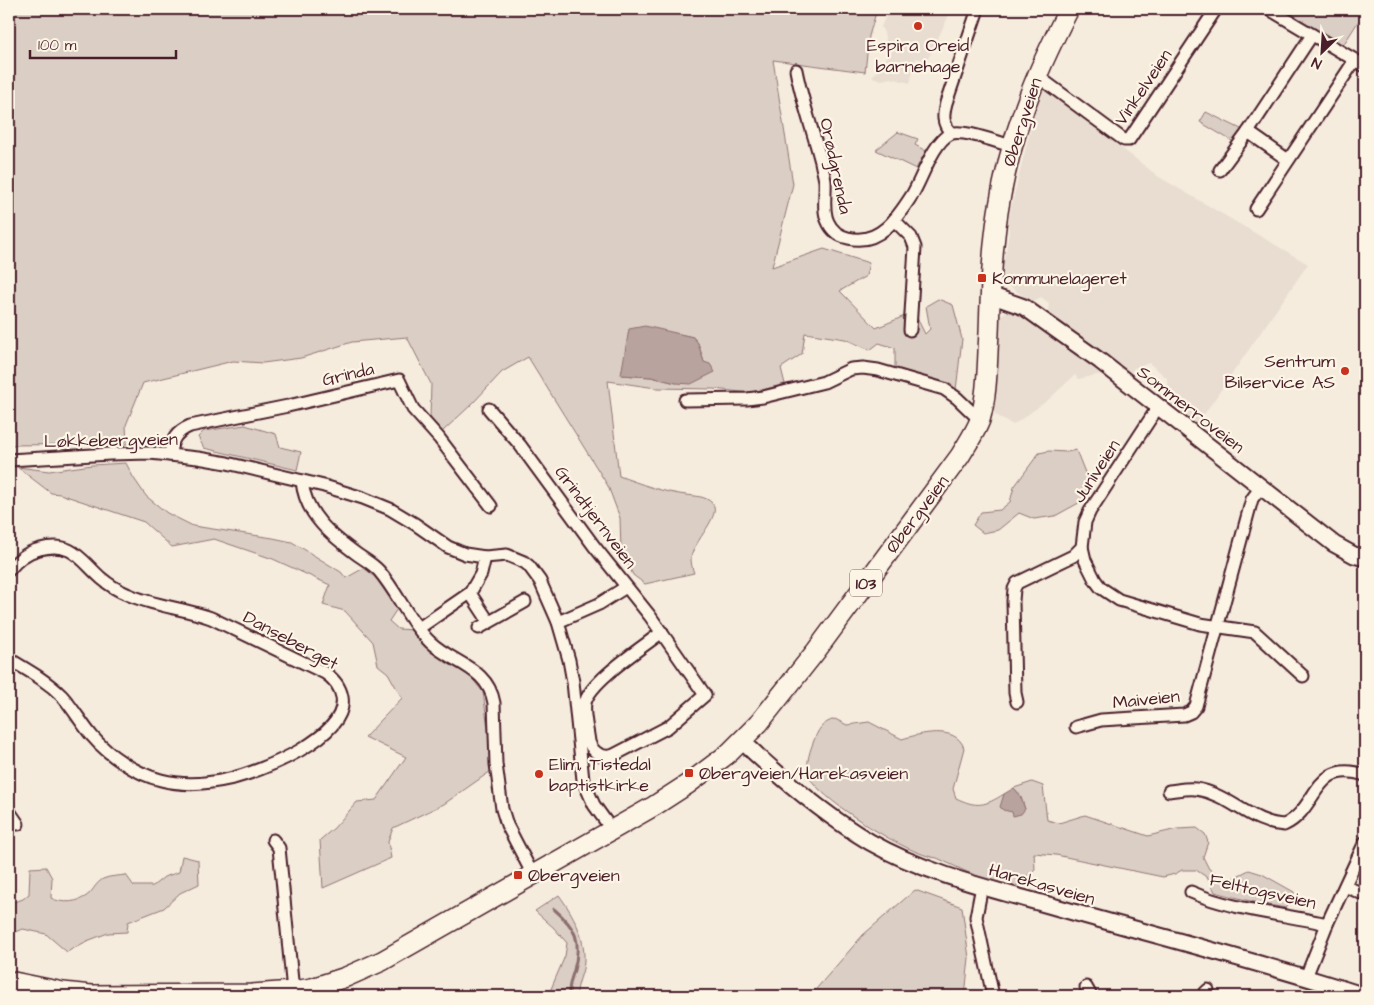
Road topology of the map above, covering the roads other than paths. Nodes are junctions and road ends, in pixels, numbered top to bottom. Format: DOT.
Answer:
graph roads {
  1 [pos="978,9"];
  2 [pos="1069,9"];
  3 [pos="1216,9"];
  4 [pos="1269,9"];
  5 [pos="1312,35"];
  6 [pos="1360,63"];
  7 [pos="796,70"];
  8 [pos="1036,75"];
  9 [pos="1248,132"];
  10 [pos="951,133"];
  11 [pos="1012,146"];
  12 [pos="1288,160"];
  13 [pos="1220,170"];
  14 [pos="1256,209"];
  15 [pos="894,220"];
  16 [pos="990,295"];
  17 [pos="910,330"];
  18 [pos="685,400"];
  19 [pos="1158,407"];
  20 [pos="489,409"];
  21 [pos="980,420"];
  22 [pos="170,455"];
  23 [pos="9,460"];
  24 [pos="302,481"];
  25 [pos="1260,487"];
  26 [pos="491,506"];
  27 [pos="1082,547"];
  28 [pos="484,557"];
  29 [pos="1365,558"];
  30 [pos="9,570"];
  31 [pos="626,587"];
  32 [pos="470,592"];
  33 [pos="525,602"];
  34 [pos="558,622"];
  35 [pos="419,628"];
  36 [pos="1218,628"];
  37 [pos="662,632"];
  38 [pos="9,659"];
  39 [pos="1302,676"];
  40 [pos="1017,702"];
  41 [pos="1076,727"];
  42 [pos="742,741"];
  43 [pos="1365,775"];
  44 [pos="1169,792"];
  45 [pos="9,812"];
  46 [pos="18,824"];
  47 [pos="612,830"];
  48 [pos="274,840"];
  49 [pos="1365,842"];
  50 [pos="533,875"];
  51 [pos="982,886"];
  52 [pos="1345,886"];
  53 [pos="1190,892"];
  54 [pos="1365,895"];
  55 [pos="1327,924"];
  56 [pos="1306,977"];
  57 [pos="9,981"];
  58 [pos="298,992"];
  59 [pos="993,996"];
  60 [pos="1365,996"];
  1 -- 10 [label="street"];
  2 -- 8 [label="main road, Øbergveien / 103"];
  3 -- 8 [label="street, Vinkelveien"];
  4 -- 5 [label="street"];
  5 -- 6 [label="street"];
  5 -- 9 [label="street"];
  6 -- 12 [label="street"];
  7 -- 15 [label="street, Orødgrenda"];
  8 -- 11 [label="main road, Øbergveien / 103"];
  9 -- 12 [label="street"];
  9 -- 13 [label="street"];
  10 -- 11 [label="street"];
  10 -- 15 [label="street, Orødgrenda"];
  11 -- 16 [label="main road, Øbergveien / 103"];
  12 -- 14 [label="street"];
  15 -- 17 [label="street"];
  16 -- 19 [label="street, Sommerroveien"];
  16 -- 21 [label="main road, Øbergveien / 103"];
  18 -- 21 [label="street"];
  19 -- 25 [label="street, Sommerroveien"];
  19 -- 27 [label="street, Juniveien"];
  20 -- 31 [label="street, Grindtjernveien"];
  21 -- 42 [label="main road, Øbergveien / 103"];
  22 -- 23 [label="street, Løkkebergveien"];
  22 -- 24 [label="street, Løkkebergveien"];
  22 -- 26 [label="street, Grinda"];
  24 -- 28 [label="street, Løkkebergveien"];
  24 -- 35 [label="street"];
  25 -- 29 [label="street, Sommerroveien"];
  25 -- 36 [label="street, Maiveien"];
  27 -- 36 [label="street"];
  27 -- 40 [label="street"];
  28 -- 32 [label="street"];
  28 -- 34 [label="street, Løkkebergveien"];
  30 -- 38 [label="street, Danseberget"];
  31 -- 34 [label="street, Grindtjernveien"];
  31 -- 37 [label="street"];
  32 -- 33 [label="street"];
  32 -- 35 [label="street"];
  34 -- 47 [label="street, Løkkebergveien"];
  35 -- 50 [label="street"];
  36 -- 39 [label="street"];
  36 -- 41 [label="street, Maiveien"];
  37 -- 37 [label="street"];
  42 -- 47 [label="main road, Øbergveien / 103"];
  42 -- 51 [label="street, Harekasveien"];
  43 -- 44 [label="street"];
  45 -- 46 [label="street"];
  47 -- 50 [label="main road, Øbergveien / 103"];
  48 -- 58 [label="street"];
  49 -- 52 [label="street, Felttogsveien"];
  50 -- 58 [label="main road, Øbergveien / 103"];
  51 -- 56 [label="street, Harekasveien"];
  51 -- 59 [label="street"];
  52 -- 54 [label="street"];
  52 -- 55 [label="street, Felttogsveien"];
  53 -- 55 [label="street, Felttogsveien"];
  55 -- 56 [label="street, Felttogsveien"];
  56 -- 60 [label="street, Harekasveien"];
  57 -- 58 [label="main road, Øbergveien / 103"];
}
